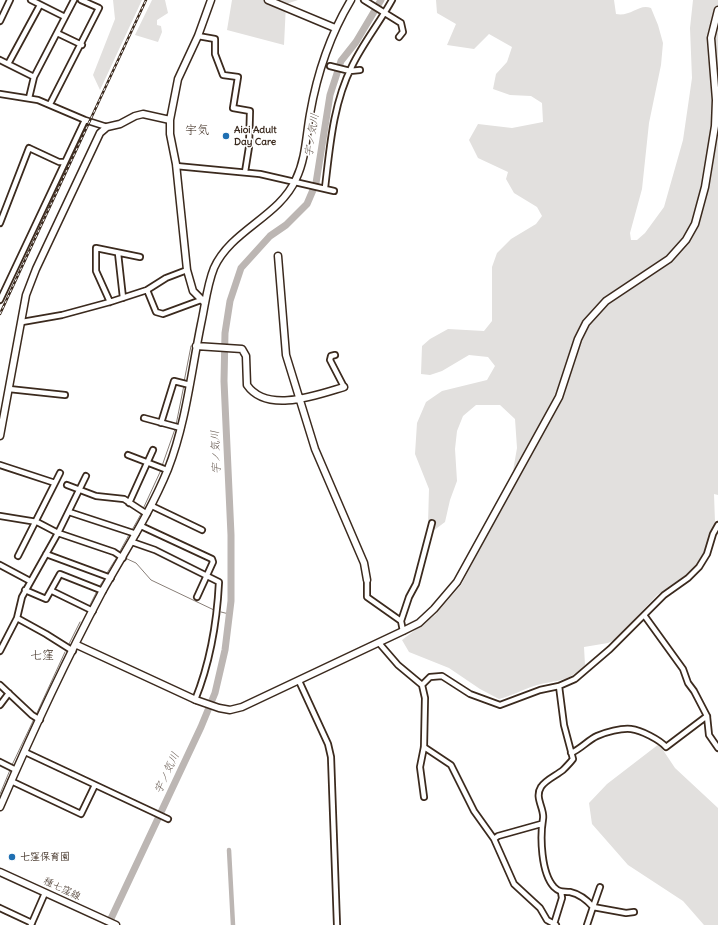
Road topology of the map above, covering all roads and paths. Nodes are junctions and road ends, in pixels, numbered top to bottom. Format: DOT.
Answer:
graph roads {
  1 [pos="10,0"];
  2 [pos="31,0"];
  3 [pos="74,0"];
  4 [pos="81,0"];
  5 [pos="211,0"];
  6 [pos="268,0"];
  7 [pos="351,0"];
  8 [pos="364,0"];
  9 [pos="392,0"];
  10 [pos="40,5"];
  11 [pos="718,10"];
  12 [pos="384,13"];
  13 [pos="65,17"];
  14 [pos="0,21"];
  15 [pos="335,28"];
  16 [pos="57,33"];
  17 [pos="198,36"];
  18 [pos="399,38"];
  19 [pos="82,44"];
  20 [pos="0,60"];
  21 [pos="8,64"];
  22 [pos="330,66"];
  23 [pos="349,70"];
  24 [pos="360,70"];
  25 [pos="34,77"];
  26 [pos="0,94"];
  27 [pos="29,98"];
  28 [pos="50,104"];
  29 [pos="85,120"];
  30 [pos="170,120"];
  31 [pos="107,127"];
  32 [pos="64,162"];
  33 [pos="176,166"];
  34 [pos="245,172"];
  35 [pos="295,182"];
  36 [pos="324,188"];
  37 [pos="334,191"];
  38 [pos="0,223"];
  39 [pos="118,253"];
  40 [pos="278,256"];
  41 [pos="140,257"];
  42 [pos="187,270"];
  43 [pos="147,290"];
  44 [pos="123,298"];
  45 [pos="0,300"];
  46 [pos="203,301"];
  47 [pos="110,302"];
  48 [pos="22,322"];
  49 [pos="196,346"];
  50 [pos="335,355"];
  51 [pos="190,385"];
  52 [pos="344,387"];
  53 [pos="9,389"];
  54 [pos="64,395"];
  55 [pos="299,400"];
  56 [pos="144,418"];
  57 [pos="161,423"];
  58 [pos="1,426"];
  59 [pos="181,428"];
  60 [pos="0,436"];
  61 [pos="153,450"];
  62 [pos="128,455"];
  63 [pos="147,462"];
  64 [pos="0,465"];
  65 [pos="167,470"];
  66 [pos="60,473"];
  67 [pos="86,476"];
  68 [pos="55,483"];
  69 [pos="67,485"];
  70 [pos="79,491"];
  71 [pos="129,503"];
  72 [pos="152,506"];
  73 [pos="69,512"];
  74 [pos="147,514"];
  75 [pos="0,516"];
  76 [pos="37,522"];
  77 [pos="432,523"];
  78 [pos="718,525"];
  79 [pos="141,526"];
  80 [pos="202,530"];
  81 [pos="58,533"];
  82 [pos="136,534"];
  83 [pos="132,542"];
  84 [pos="46,554"];
  85 [pos="18,556"];
  86 [pos="123,558"];
  87 [pos="0,566"];
  88 [pos="207,575"];
  89 [pos="111,578"];
  90 [pos="367,580"];
  91 [pos="30,581"];
  92 [pos="25,590"];
  93 [pos="52,591"];
  94 [pos="103,591"];
  95 [pos="197,597"];
  96 [pos="93,611"];
  97 [pos="644,615"];
  98 [pos="17,618"];
  99 [pos="401,621"];
  100 [pos="403,631"];
  101 [pos="379,643"];
  102 [pos="76,645"];
  103 [pos="0,651"];
  104 [pos="73,651"];
  105 [pos="299,681"];
  106 [pos="0,685"];
  107 [pos="422,685"];
  108 [pos="559,686"];
  109 [pos="9,693"];
  110 [pos="196,700"];
  111 [pos="0,705"];
  112 [pos="707,716"];
  113 [pos="40,720"];
  114 [pos="424,747"];
  115 [pos="718,748"];
  116 [pos="25,752"];
  117 [pos="571,752"];
  118 [pos="0,762"];
  119 [pos="16,770"];
  120 [pos="11,781"];
  121 [pos="95,786"];
  122 [pos="424,797"];
  123 [pos="0,807"];
  124 [pos="168,819"];
  125 [pos="541,824"];
  126 [pos="494,839"];
  127 [pos="0,872"];
  128 [pos="600,886"];
  129 [pos="561,892"];
  130 [pos="45,893"];
  131 [pos="593,906"];
  132 [pos="0,908"];
  133 [pos="634,912"];
  134 [pos="31,924"];
  135 [pos="555,924"];
  136 [pos="116,925"];
  137 [pos="337,925"];
  138 [pos="587,925"];
  1 -- 14 [label="street"];
  2 -- 10 [label="street"];
  3 -- 13 [label="street"];
  4 -- 19 [label="street"];
  5 -- 17 [label="street"];
  6 -- 15 [label="street"];
  7 -- 15 [label="street"];
  8 -- 12 [label="street"];
  9 -- 12 [label="street"];
  10 -- 13 [label="street"];
  10 -- 21 [label="street"];
  11 -- 100 [label="street"];
  12 -- 18 [label="street"];
  12 -- 23 [label="street"];
  13 -- 16 [label="street"];
  15 -- 35 [label="street"];
  16 -- 19 [label="street"];
  16 -- 25 [label="street"];
  17 -- 30 [label="street"];
  17 -- 34 [label="street"];
  19 -- 28 [label="street"];
  20 -- 21 [label="street"];
  21 -- 25 [label="street"];
  22 -- 23 [label="street"];
  23 -- 24 [label="street"];
  23 -- 36 [label="street"];
  25 -- 27 [label="street"];
  26 -- 27 [label="street"];
  27 -- 28 [label="street"];
  28 -- 29 [label="street"];
  29 -- 31 [label="street"];
  29 -- 32 [label="street"];
  30 -- 31 [label="street"];
  30 -- 33 [label="street"];
  31 -- 48 [label="street"];
  32 -- 38 [label="street"];
  32 -- 45 [label="street"];
  33 -- 34 [label="street"];
  33 -- 42 [label="street"];
  34 -- 35 [label="street"];
  35 -- 36 [label="street"];
  35 -- 46 [label="street"];
  36 -- 37 [label="street"];
  39 -- 41 [label="street"];
  39 -- 44 [label="street"];
  39 -- 47 [label="street"];
  40 -- 55 [label="street"];
  42 -- 43 [label="street"];
  42 -- 46 [label="street"];
  43 -- 44 [label="street"];
  43 -- 46 [label="street"];
  44 -- 47 [label="street"];
  46 -- 49 [label="street"];
  47 -- 48 [label="street"];
  48 -- 53 [label="street"];
  49 -- 51 [label="street"];
  49 -- 55 [label="street"];
  50 -- 52 [label="street"];
  51 -- 57 [label="street"];
  51 -- 59 [label="street"];
  52 -- 55 [label="street"];
  53 -- 54 [label="street"];
  53 -- 58 [label="street"];
  55 -- 90 [label="street"];
  56 -- 57 [label="street"];
  57 -- 59 [label="street"];
  58 -- 60 [label="street"];
  59 -- 65 [label="street"];
  61 -- 63 [label="street"];
  62 -- 63 [label="street"];
  63 -- 65 [label="street"];
  63 -- 71 [label="street"];
  64 -- 68 [label="street"];
  65 -- 72 [label="street"];
  66 -- 68 [label="street"];
  67 -- 70 [label="street"];
  68 -- 76 [label="street"];
  69 -- 70 [label="street"];
  70 -- 71 [label="street"];
  70 -- 73 [label="street"];
  71 -- 74 [label="street"];
  72 -- 74 [label="street"];
  72 -- 80 [label="street"];
  73 -- 81 [label="street"];
  73 -- 82 [label="street"];
  74 -- 79 [label="street"];
  75 -- 76 [label="street"];
  76 -- 81 [label="street"];
  76 -- 85 [label="street"];
  77 -- 99 [label="street"];
  78 -- 97 [label="street"];
  79 -- 82 [label="street"];
  79 -- 88 [label="street"];
  81 -- 84 [label="street"];
  81 -- 86 [label="street"];
  82 -- 83 [label="street"];
  83 -- 86 [label="street"];
  83 -- 88 [label="street"];
  84 -- 89 [label="street"];
  84 -- 91 [label="street"];
  86 -- 89 [label="street"];
  87 -- 91 [label="street"];
  88 -- 95 [label="street"];
  88 -- 110 [label="street"];
  89 -- 94 [label="street"];
  90 -- 99 [label="street"];
  91 -- 92 [label="street"];
  92 -- 93 [label="street"];
  92 -- 98 [label="street"];
  93 -- 94 [label="street"];
  93 -- 96 [label="street"];
  94 -- 96 [label="street"];
  96 -- 102 [label="street"];
  97 -- 108 [label="street"];
  97 -- 112 [label="street"];
  98 -- 103 [label="street"];
  98 -- 104 [label="street"];
  99 -- 100 [label="street"];
  100 -- 101 [label="street"];
  101 -- 105 [label="street"];
  101 -- 107 [label="street"];
  102 -- 104 [label="street"];
  102 -- 110 [label="street"];
  104 -- 113 [label="street"];
  105 -- 110 [label="street"];
  105 -- 137 [label="street"];
  106 -- 109 [label="street"];
  107 -- 108 [label="street"];
  107 -- 114 [label="street"];
  108 -- 117 [label="street"];
  109 -- 111 [label="street"];
  109 -- 113 [label="street"];
  112 -- 115 [label="street"];
  112 -- 117 [label="street"];
  113 -- 116 [label="street"];
  114 -- 122 [label="street"];
  114 -- 126 [label="street"];
  116 -- 119 [label="street"];
  116 -- 121 [label="street"];
  117 -- 125 [label="street"];
  118 -- 119 [label="street"];
  119 -- 120 [label="street"];
  120 -- 121 [label="street"];
  120 -- 123 [label="street"];
  121 -- 124 [label="street"];
  125 -- 126 [label="street"];
  125 -- 129 [label="street"];
  126 -- 135 [label="street"];
  127 -- 130 [label="street, 種七窪線"];
  128 -- 131 [label="street"];
  129 -- 131 [label="street"];
  129 -- 135 [label="street"];
  130 -- 134 [label="street"];
  130 -- 136 [label="street, 種七窪線"];
  131 -- 133 [label="street"];
  131 -- 138 [label="street"];
  132 -- 134 [label="street"];
}
